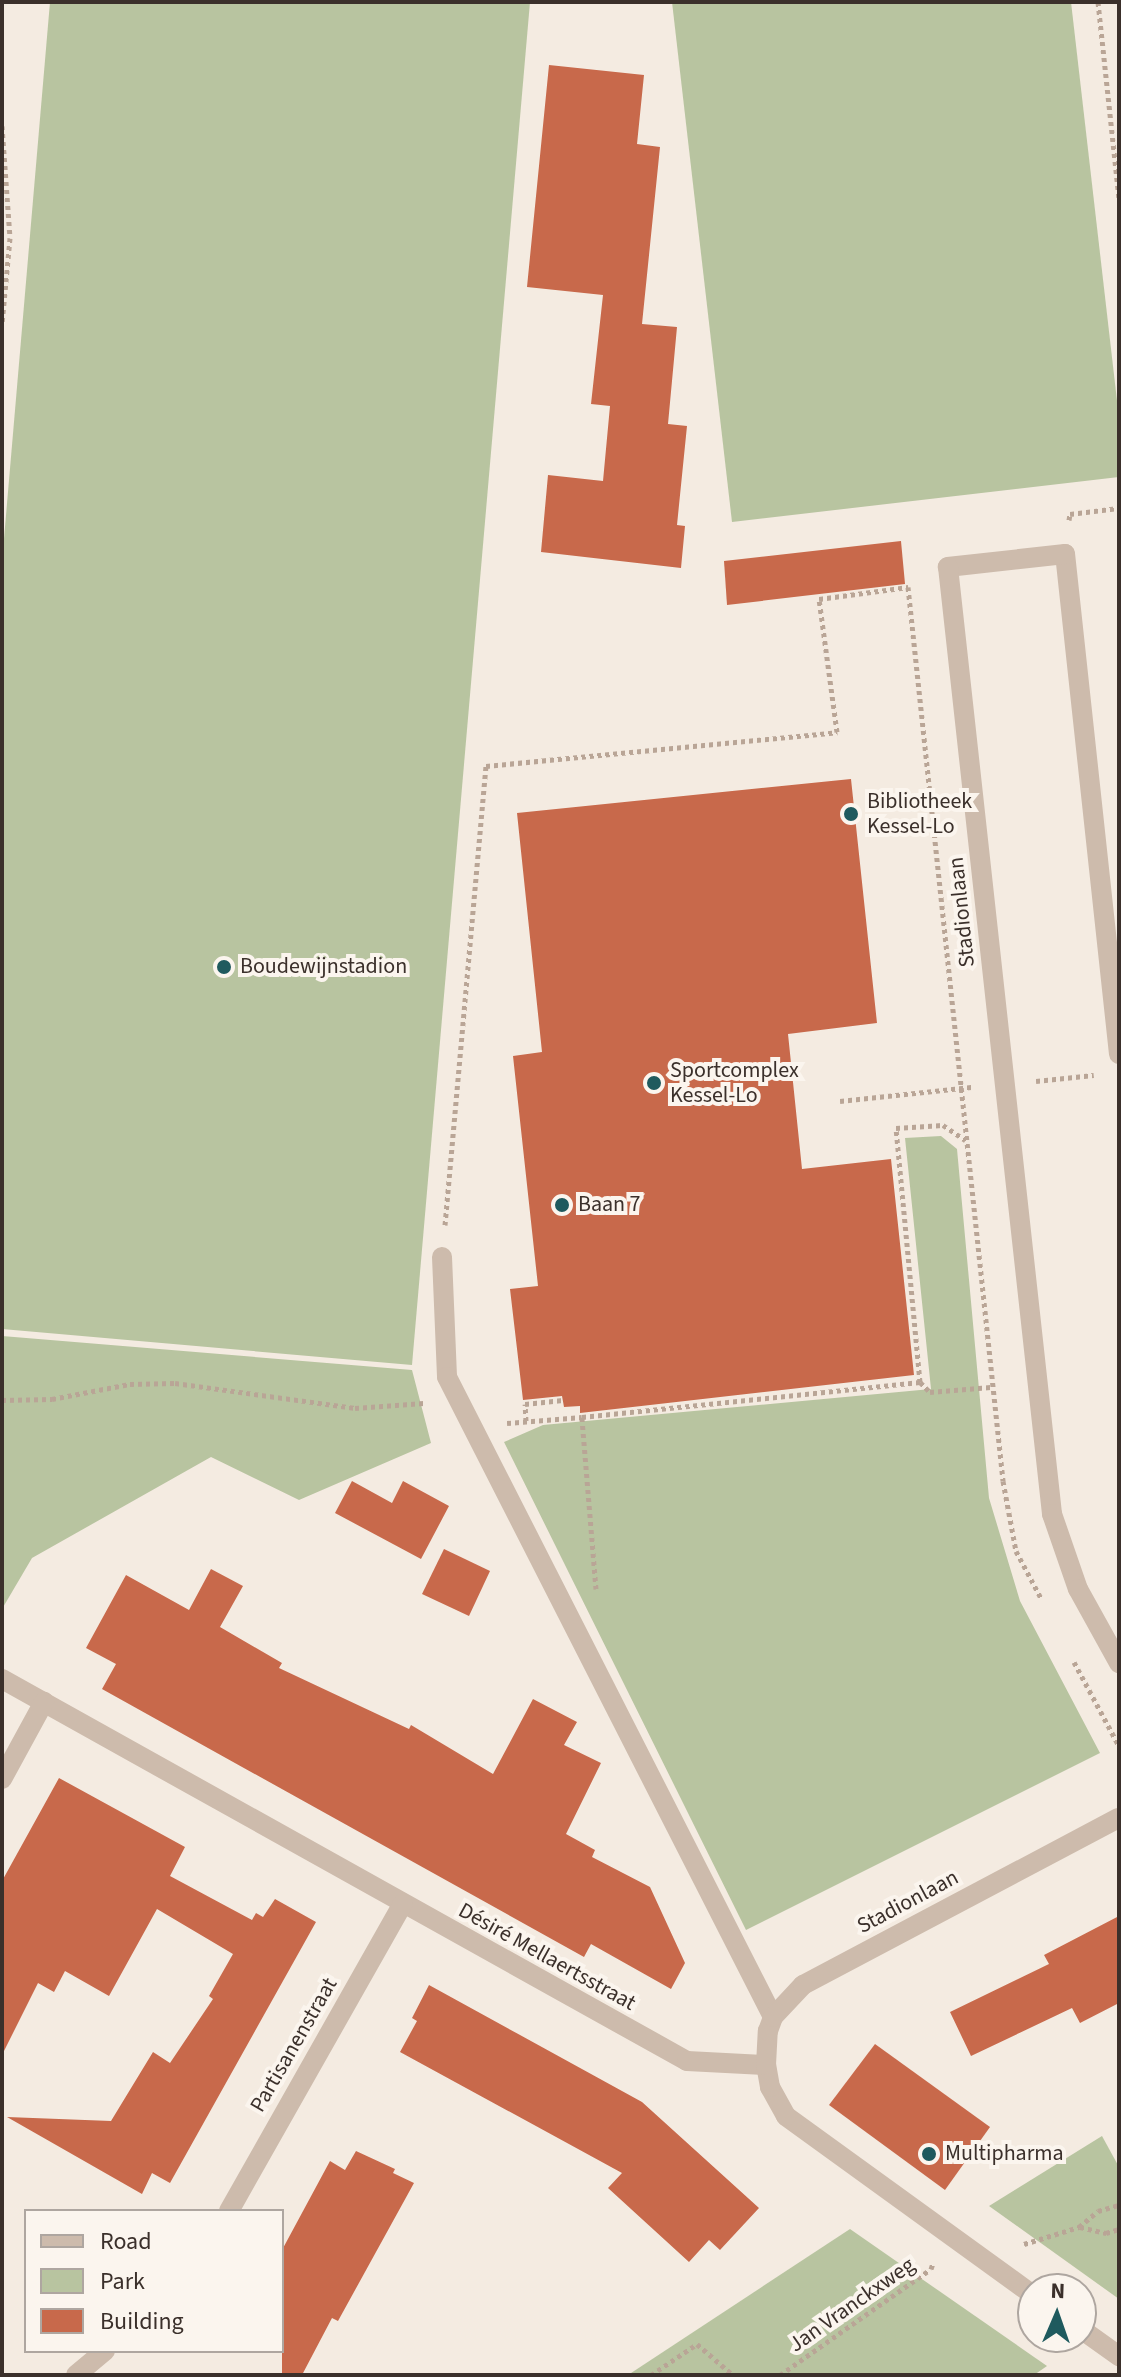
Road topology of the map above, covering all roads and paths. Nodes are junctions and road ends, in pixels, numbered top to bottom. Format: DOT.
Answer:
graph roads {
  1 [pos="1098,2"];
  2 [pos="2,126"];
  3 [pos="1119,198"];
  4 [pos="2,324"];
  5 [pos="948,567"];
  6 [pos="1119,1054"];
  7 [pos="1105,1074"];
  8 [pos="1004,1084"];
  9 [pos="840,1101"];
  10 [pos="965,1140"];
  11 [pos="442,1257"];
  12 [pos="920,1382"];
  13 [pos="991,1387"];
  14 [pos="456,1399"];
  15 [pos="2,1400"];
  16 [pos="563,1400"];
  17 [pos="582,1417"];
  18 [pos="526,1421"];
  19 [pos="471,1426"];
  20 [pos="596,1598"];
  21 [pos="1119,1663"];
  22 [pos="2,1679"];
  23 [pos="44,1702"];
  24 [pos="2,1779"];
  25 [pos="1119,1818"];
  26 [pos="403,1904"];
  27 [pos="773,2017"];
  28 [pos="766,2065"];
  29 [pos="1119,2205"];
  30 [pos="230,2209"];
  31 [pos="1079,2227"];
  32 [pos="1119,2229"];
  33 [pos="1018,2244"];
  34 [pos="936,2255"];
  35 [pos="1017,2283"];
  36 [pos="1097,2340"];
  37 [pos="103,2353"];
  38 [pos="1119,2356"];
  39 [pos="76,2375"];
  40 [pos="651,2375"];
  41 [pos="733,2375"];
  42 [pos="780,2375"];
  1 -- 3 [label="path"];
  2 -- 4 [label="path"];
  5 -- 6 [label="street"];
  5 -- 8 [label="street, Stadionlaan"];
  5 -- 11 [label="path"];
  7 -- 8 [label="path"];
  8 -- 9 [label="path"];
  8 -- 21 [label="street, Stadionlaan"];
  10 -- 12 [label="path"];
  11 -- 14 [label="street"];
  12 -- 13 [label="path"];
  12 -- 17 [label="path"];
  14 -- 15 [label="path"];
  14 -- 19 [label="street"];
  16 -- 18 [label="path"];
  17 -- 18 [label="path"];
  17 -- 20 [label="path"];
  18 -- 19 [label="path"];
  19 -- 27 [label="street"];
  22 -- 23 [label="street, Désiré Mellaertsstraat"];
  23 -- 24 [label="street"];
  23 -- 26 [label="street, Désiré Mellaertsstraat"];
  25 -- 27 [label="street, Stadionlaan"];
  26 -- 28 [label="street, Désiré Mellaertsstraat"];
  26 -- 30 [label="street, Partisanenstraat"];
  27 -- 28 [label="street"];
  28 -- 35 [label="street"];
  29 -- 31 [label="path"];
  31 -- 32 [label="path"];
  31 -- 33 [label="path"];
  34 -- 42 [label="path, Jan Vranckxweg"];
  36 -- 38 [label="street"];
  37 -- 39 [label="street"];
  40 -- 41 [label="path"];
}
